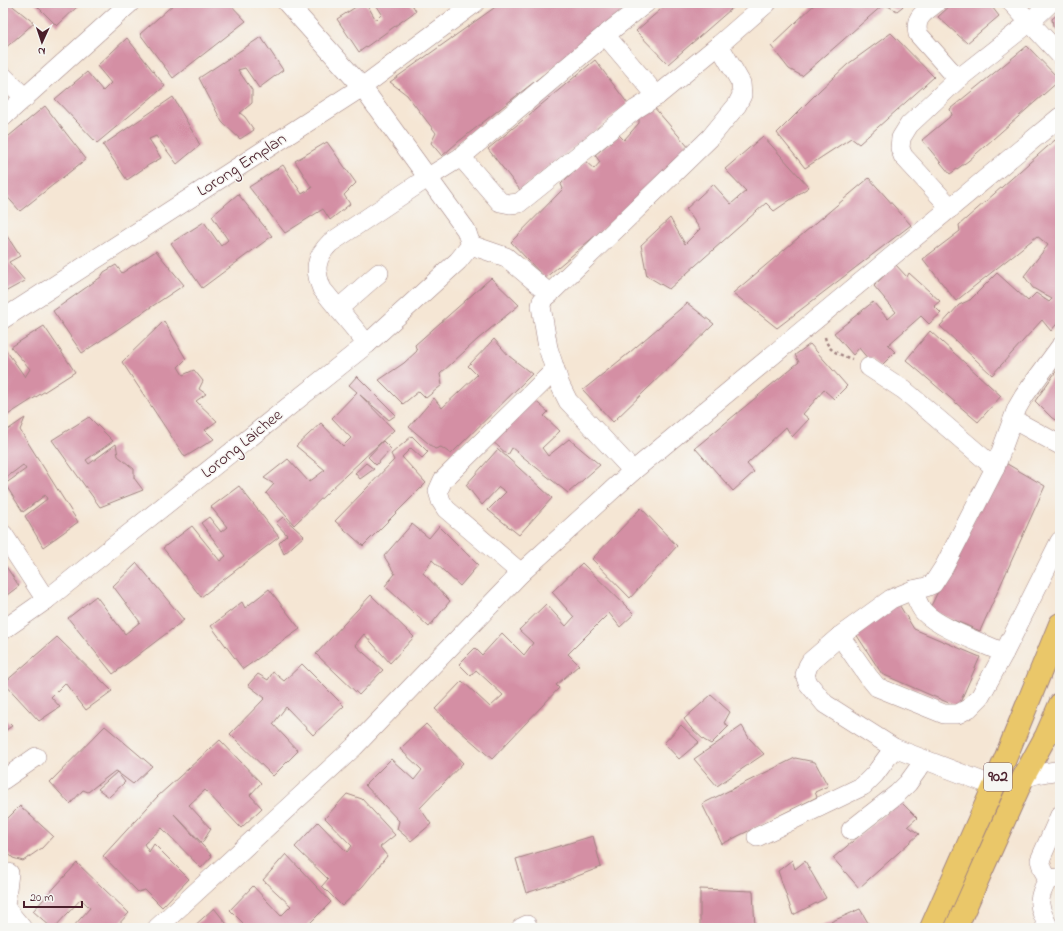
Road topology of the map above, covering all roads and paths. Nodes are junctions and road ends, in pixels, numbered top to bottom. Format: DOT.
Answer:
graph roads {
  1 [pos="130,3"];
  2 [pos="287,3"];
  3 [pos="475,3"];
  4 [pos="646,3"];
  5 [pos="767,3"];
  6 [pos="936,3"];
  7 [pos="1012,3"];
  8 [pos="1050,3"];
  9 [pos="1030,22"];
  10 [pos="605,35"];
  11 [pos="719,45"];
  12 [pos="1060,55"];
  13 [pos="3,76"];
  14 [pos="958,79"];
  15 [pos="362,87"];
  16 [pos="657,96"];
  17 [pos="25,98"];
  18 [pos="3,117"];
  19 [pos="1060,118"];
  20 [pos="461,157"];
  21 [pos="427,178"];
  22 [pos="951,208"];
  23 [pos="471,245"];
  24 [pos="379,273"];
  25 [pos="550,294"];
  26 [pos="338,309"];
  27 [pos="822,315"];
  28 [pos="3,319"];
  29 [pos="367,344"];
  30 [pos="1060,347"];
  31 [pos="869,366"];
  32 [pos="555,370"];
  33 [pos="1014,420"];
  34 [pos="1060,445"];
  35 [pos="995,468"];
  36 [pos="633,471"];
  37 [pos="3,534"];
  38 [pos="1060,541"];
  39 [pos="521,573"];
  40 [pos="913,590"];
  41 [pos="46,600"];
  42 [pos="1060,624"];
  43 [pos="3,630"];
  44 [pos="840,636"];
  45 [pos="1004,653"];
  46 [pos="1060,704"];
  47 [pos="894,748"];
  48 [pos="36,756"];
  49 [pos="924,761"];
  50 [pos="1060,770"];
  51 [pos="1023,778"];
  52 [pos="3,780"];
  53 [pos="994,786"];
  54 [pos="1060,815"];
  55 [pos="851,830"];
  56 [pos="757,837"];
  57 [pos="9,873"];
  58 [pos="1054,878"];
  59 [pos="22,928"];
  60 [pos="157,928"];
  61 [pos="931,928"];
  62 [pos="956,928"];
  63 [pos="1049,928"];
  1 -- 17 [label="street"];
  2 -- 15 [label="street"];
  3 -- 15 [label="street, Lorong Emplan"];
  4 -- 10 [label="street"];
  5 -- 11 [label="street"];
  6 -- 14 [label="street"];
  7 -- 9 [label="street"];
  8 -- 9 [label="street"];
  9 -- 12 [label="street"];
  9 -- 14 [label="street"];
  10 -- 16 [label="street"];
  10 -- 20 [label="street"];
  11 -- 16 [label="street"];
  11 -- 25 [label="street"];
  13 -- 17 [label="street"];
  14 -- 22 [label="street"];
  15 -- 21 [label="street"];
  15 -- 28 [label="street, Lorong Emplan"];
  16 -- 20 [label="street"];
  17 -- 18 [label="street"];
  19 -- 22 [label="street"];
  20 -- 21 [label="street"];
  21 -- 23 [label="street"];
  21 -- 26 [label="street"];
  22 -- 27 [label="street"];
  23 -- 25 [label="street"];
  23 -- 29 [label="street, Lorong Laichee"];
  24 -- 26 [label="street"];
  25 -- 32 [label="street"];
  26 -- 29 [label="street"];
  27 -- 31 [label="path"];
  27 -- 36 [label="street"];
  29 -- 41 [label="street, Lorong Laichee"];
  30 -- 33 [label="street"];
  31 -- 35 [label="street"];
  32 -- 36 [label="street"];
  32 -- 39 [label="street"];
  33 -- 34 [label="street"];
  33 -- 35 [label="street"];
  35 -- 40 [label="street"];
  36 -- 39 [label="street"];
  37 -- 41 [label="street"];
  38 -- 45 [label="street"];
  39 -- 60 [label="street"];
  40 -- 44 [label="street"];
  40 -- 45 [label="street"];
  41 -- 43 [label="street, Lorong Laichee"];
  42 -- 53 [label="main road, 902"];
  44 -- 45 [label="street"];
  44 -- 47 [label="street"];
  46 -- 51 [label="main road, 902"];
  47 -- 49 [label="street"];
  47 -- 56 [label="street"];
  48 -- 52 [label="street"];
  49 -- 53 [label="street"];
  49 -- 55 [label="street"];
  50 -- 51 [label="street"];
  51 -- 62 [label="main road, 902"];
  53 -- 61 [label="main road, 902"];
  54 -- 58 [label="street"];
  57 -- 59 [label="street"];
  58 -- 63 [label="street"];
}
